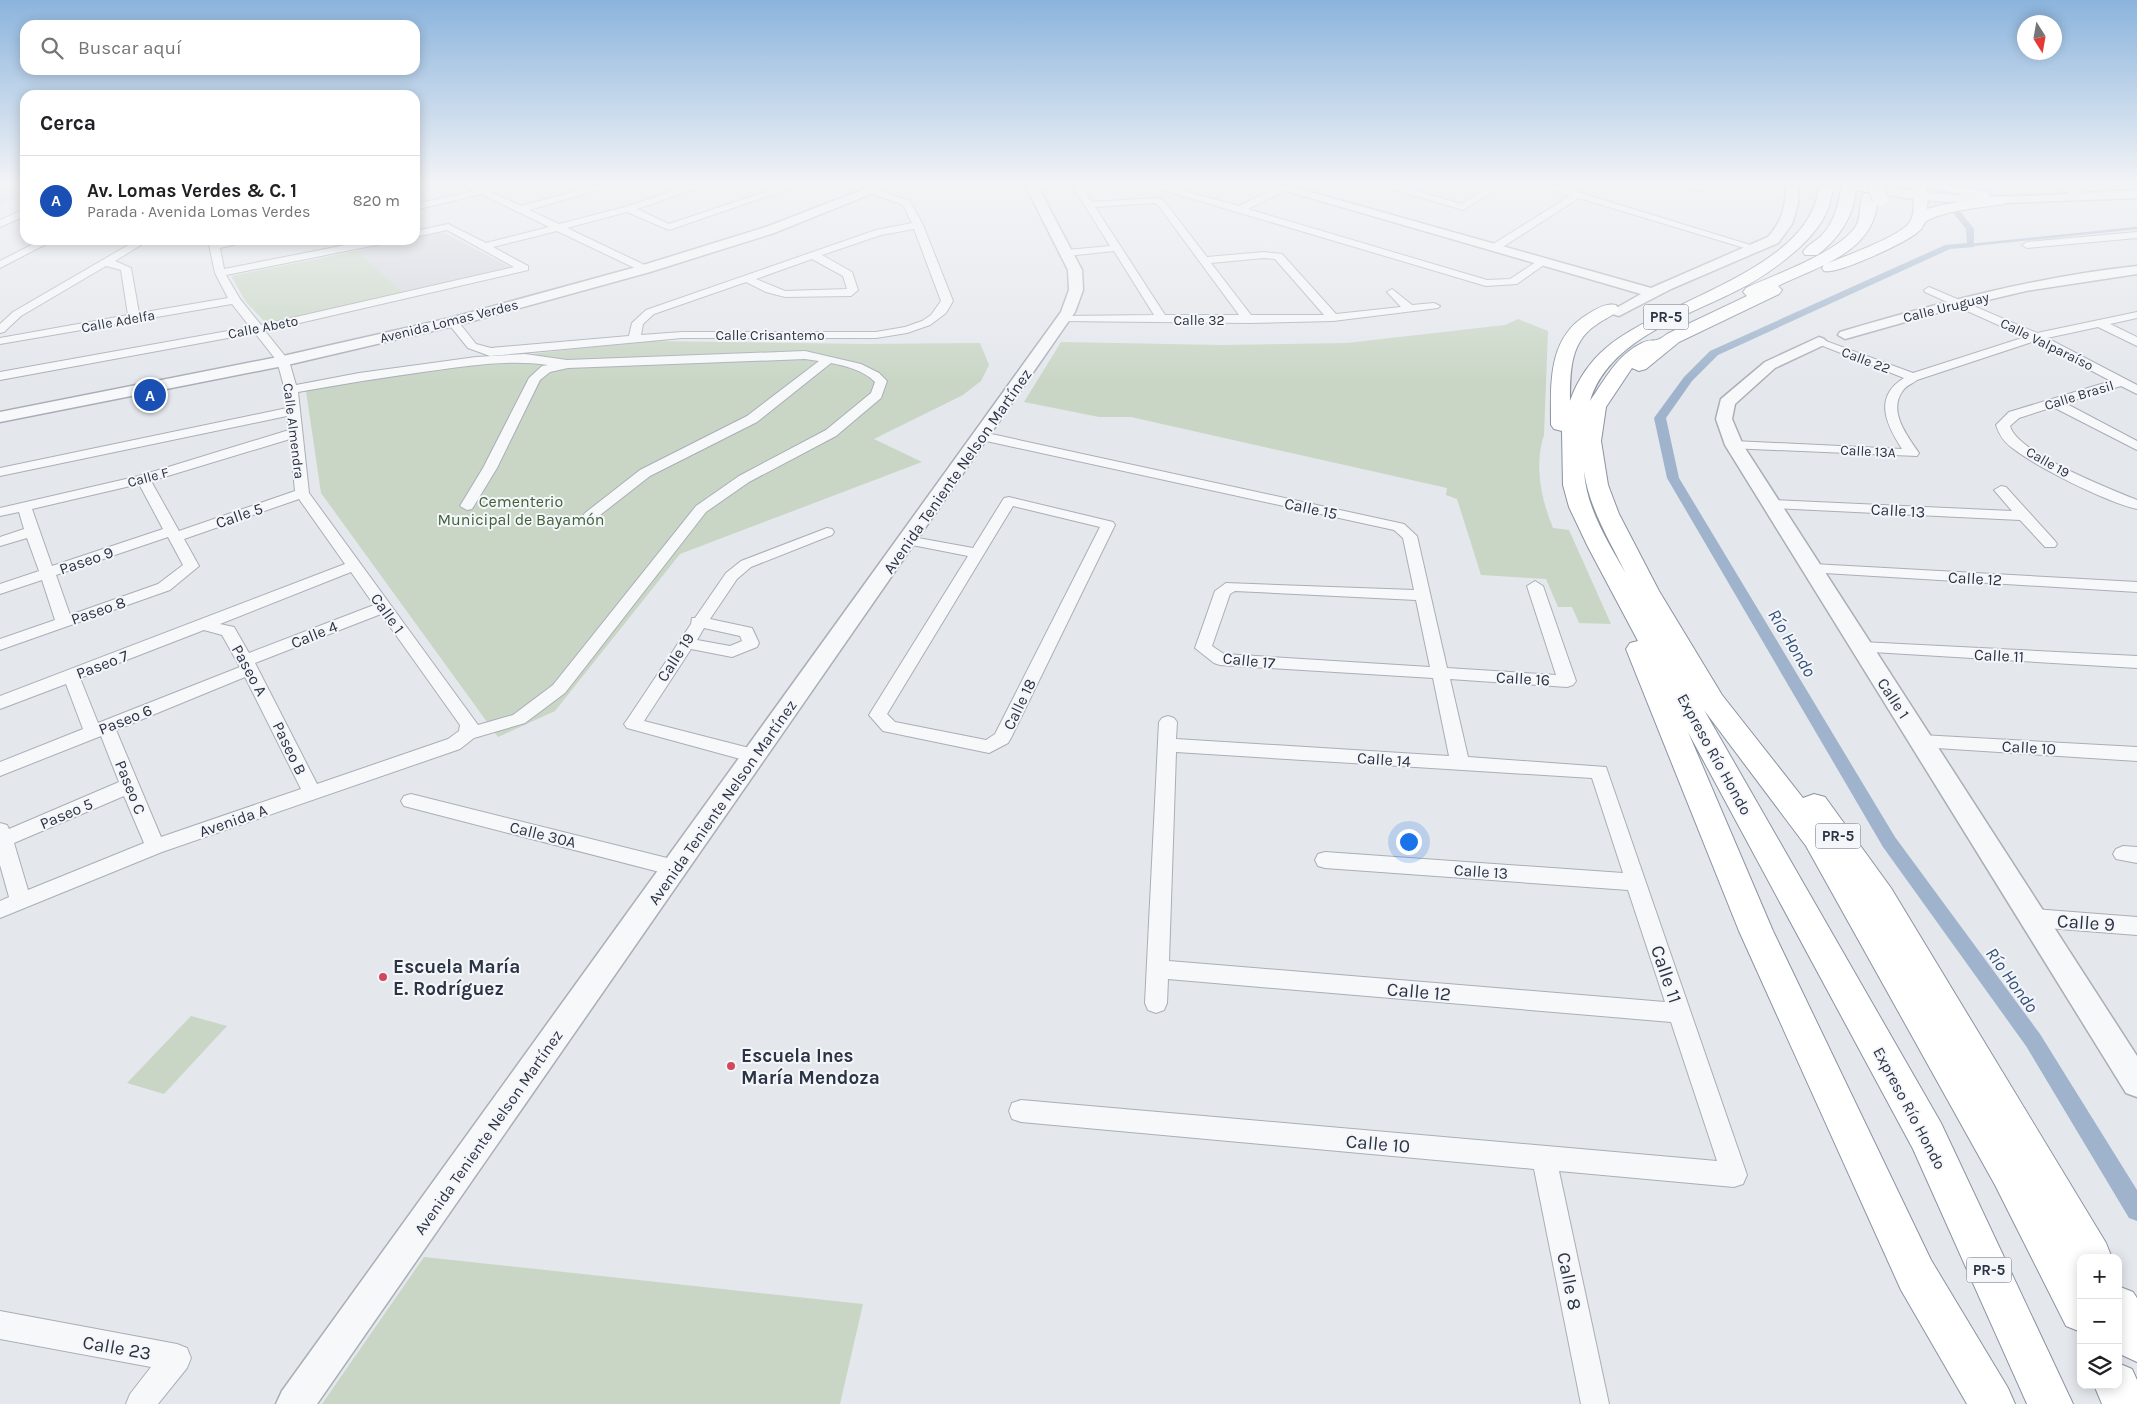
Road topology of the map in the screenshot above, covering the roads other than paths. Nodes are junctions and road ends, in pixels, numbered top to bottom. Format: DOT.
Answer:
graph roads {
  1 [pos="28,251"];
  2 [pos="125,251"];
  3 [pos="216,251"];
  4 [pos="333,251"];
  5 [pos="490,251"];
  6 [pos="605,251"];
  7 [pos="706,251"];
  8 [pos="826,251"];
  9 [pos="928,251"];
  10 [pos="1092,251"];
  11 [pos="1119,251"];
  12 [pos="1199,251"];
  13 [pos="1378,251"];
  14 [pos="1503,251"];
  15 [pos="1740,251"];
  16 [pos="1743,251"];
  17 [pos="1788,251"];
  18 [pos="1814,251"];
  19 [pos="1838,251"];
  20 [pos="1851,251"];
  21 [pos="1870,251"];
  22 [pos="1067,253"];
  23 [pos="813,255"];
  24 [pos="1204,260"];
  25 [pos="1543,262"];
  26 [pos="103,263"];
  27 [pos="0,265"];
  28 [pos="645,270"];
  29 [pos="2137,270"];
  30 [pos="220,273"];
  31 [pos="747,278"];
  32 [pos="1771,283"];
  33 [pos="1636,289"];
  34 [pos="1928,290"];
  35 [pos="1392,292"];
  36 [pos="1652,293"];
  37 [pos="235,300"];
  38 [pos="1957,302"];
  39 [pos="1434,306"];
  40 [pos="1411,310"];
  41 [pos="1614,310"];
  42 [pos="2137,315"];
  43 [pos="1064,318"];
  44 [pos="1333,318"];
  45 [pos="134,319"];
  46 [pos="1162,320"];
  47 [pos="1249,320"];
  48 [pos="453,322"];
  49 [pos="2097,322"];
  50 [pos="258,329"];
  51 [pos="0,330"];
  52 [pos="1845,334"];
  53 [pos="635,337"];
  54 [pos="2036,337"];
  55 [pos="0,341"];
  56 [pos="1819,342"];
  57 [pos="2137,342"];
  58 [pos="828,358"];
  59 [pos="283,361"];
  60 [pos="567,364"];
  61 [pos="0,376"];
  62 [pos="1913,377"];
  63 [pos="2122,382"];
  64 [pos="291,390"];
  65 [pos="2137,390"];
  66 [pos="2053,402"];
  67 [pos="2036,408"];
  68 [pos="292,411"];
  69 [pos="0,416"];
  70 [pos="294,433"];
  71 [pos="982,436"];
  72 [pos="1734,445"];
  73 [pos="2137,446"];
  74 [pos="0,472"];
  75 [pos="143,479"];
  76 [pos="1574,486"];
  77 [pos="2001,490"];
  78 [pos="302,494"];
  79 [pos="1772,504"];
  80 [pos="2137,505"];
  81 [pos="467,506"];
  82 [pos="24,507"];
  83 [pos="0,512"];
  84 [pos="590,516"];
  85 [pos="2025,516"];
  86 [pos="32,532"];
  87 [pos="827,532"];
  88 [pos="174,534"];
  89 [pos="907,540"];
  90 [pos="0,542"];
  91 [pos="2050,544"];
  92 [pos="977,553"];
  93 [pos="354,566"];
  94 [pos="1814,569"];
  95 [pos="47,573"];
  96 [pos="1618,581"];
  97 [pos="1535,586"];
  98 [pos="2137,587"];
  99 [pos="0,589"];
  100 [pos="1422,595"];
  101 [pos="383,606"];
  102 [pos="64,622"];
  103 [pos="698,622"];
  104 [pos="205,625"];
  105 [pos="685,643"];
  106 [pos="0,645"];
  107 [pos="1862,647"];
  108 [pos="2137,662"];
  109 [pos="247,665"];
  110 [pos="1438,673"];
  111 [pos="71,676"];
  112 [pos="0,703"];
  113 [pos="269,704"];
  114 [pos="1168,722"];
  115 [pos="100,730"];
  116 [pos="468,734"];
  117 [pos="1922,741"];
  118 [pos="1168,745"];
  119 [pos="2137,754"];
  120 [pos="755,756"];
  121 [pos="1460,764"];
  122 [pos="0,769"];
  123 [pos="1600,772"];
  124 [pos="131,785"];
  125 [pos="312,792"];
  126 [pos="411,801"];
  127 [pos="1,837"];
  128 [pos="155,847"];
  129 [pos="1325,860"];
  130 [pos="675,868"];
  131 [pos="1636,882"];
  132 [pos="21,902"];
  133 [pos="0,910"];
  134 [pos="2034,918"];
  135 [pos="2137,926"];
  136 [pos="1159,969"];
  137 [pos="1156,1003"];
  138 [pos="1859,1011"];
  139 [pos="1680,1013"];
  140 [pos="2135,1076"];
  141 [pos="1021,1111"];
  142 [pos="1544,1158"];
  143 [pos="1734,1175"];
  144 [pos="2089,1254"];
  145 [pos="2077,1303"];
  146 [pos="2122,1314"];
  147 [pos="0,1325"];
  148 [pos="2137,1340"];
  149 [pos="2118,1389"];
  150 [pos="140,1404"];
  151 [pos="295,1404"];
  152 [pos="1595,1404"];
  153 [pos="1992,1404"];
  154 [pos="2050,1404"];
  155 [pos="2125,1404"];
  1 -- 27 [label="street"];
  2 -- 26 [label="street"];
  3 -- 30 [label="street, Calle Almendra"];
  4 -- 30 [label="street"];
  5 -- 50 [label="street, Calle Abeto"];
  6 -- 28 [label="street"];
  7 -- 28 [label="street, Avenida Lomas Verdes"];
  8 -- 23 [label="street"];
  9 -- 53 [label="street, Calle Crisantemo"];
  10 -- 22 [label="street"];
  11 -- 46 [label="street"];
  12 -- 24 [label="street"];
  13 -- 25 [label="street"];
  14 -- 25 [label="street"];
  15 -- 33 [label="street"];
  16 -- 36 [label="street"];
  17 -- 76 [label="highway, Expreso Río Hondo / PR-5"];
  18 -- 32 [label="highway"];
  19 -- 145 [label="highway"];
  20 -- 32 [label="highway, PR-5"];
  21 -- 32 [label="highway"];
  22 -- 43 [label="street, Avenida Teniente Nelson Martínez"];
  23 -- 31 [label="street"];
  23 -- 31 [label="street"];
  24 -- 44 [label="street"];
  24 -- 47 [label="street"];
  25 -- 33 [label="street"];
  26 -- 45 [label="street"];
  26 -- 51 [label="street"];
  28 -- 48 [label="street, Avenida Lomas Verdes"];
  29 -- 38 [label="street, Calle Uruguay"];
  30 -- 37 [label="street, Calle Almendra"];
  31 -- 53 [label="street"];
  32 -- 138 [label="highway"];
  32 -- 144 [label="highway, PR-5"];
  33 -- 36 [label="street"];
  33 -- 41 [label="street"];
  34 -- 38 [label="street, Calle Valparaíso"];
  35 -- 40 [label="street"];
  36 -- 41 [label="street"];
  37 -- 45 [label="street, Calle Adelfa"];
  37 -- 50 [label="street, Calle Almendra"];
  38 -- 52 [label="street, Calle Uruguay"];
  38 -- 54 [label="street, Calle Valparaíso"];
  39 -- 40 [label="street, Calle 32"];
  40 -- 44 [label="street, Calle 32"];
  41 -- 76 [label="highway"];
  42 -- 49 [label="street, Calle 13A"];
  43 -- 46 [label="street, Calle 32"];
  43 -- 71 [label="street, Avenida Teniente Nelson Martínez"];
  44 -- 47 [label="street, Calle 32"];
  45 -- 55 [label="street, Calle Adelfa"];
  46 -- 47 [label="street, Calle 32"];
  48 -- 53 [label="street, Calle Crisantemo"];
  48 -- 59 [label="street, Avenida Lomas Verdes"];
  49 -- 54 [label="street, Calle 13A"];
  49 -- 57 [label="street"];
  50 -- 59 [label="street, Calle Almendra"];
  50 -- 61 [label="street, Calle Abeto"];
  52 -- 56 [label="street"];
  54 -- 62 [label="street, Calle 13A"];
  54 -- 63 [label="street, Calle Valparaíso"];
  56 -- 62 [label="street, Calle 22"];
  56 -- 72 [label="street, Calle 1"];
  58 -- 60 [label="street"];
  58 -- 84 [label="street"];
  58 -- 116 [label="street, Avenida A"];
  59 -- 64 [label="street, Calle Almendra"];
  59 -- 69 [label="street, Avenida Lomas Verdes"];
  60 -- 64 [label="street"];
  60 -- 81 [label="street"];
  62 -- 72 [label="street, Calle 13A"];
  63 -- 65 [label="street, Calle Valparaíso"];
  63 -- 66 [label="street, Calle Brasil"];
  64 -- 68 [label="street, Calle Almendra"];
  66 -- 67 [label="street, Calle Brasil"];
  66 -- 73 [label="street"];
  67 -- 80 [label="street, Calle 19"];
  68 -- 70 [label="street, Calle Almendra"];
  68 -- 74 [label="street"];
  70 -- 75 [label="street, Calle F"];
  70 -- 78 [label="street, Calle Almendra"];
  71 -- 89 [label="street, Avenida Teniente Nelson Martínez"];
  71 -- 100 [label="street, Calle 15"];
  72 -- 79 [label="street, Calle 1"];
  75 -- 82 [label="street, Calle F"];
  75 -- 88 [label="street"];
  76 -- 96 [label="highway, Expreso Río Hondo / PR-5"];
  77 -- 85 [label="street"];
  78 -- 88 [label="street, Calle 5"];
  78 -- 93 [label="street, Calle 1"];
  79 -- 85 [label="street, Calle 13"];
  79 -- 94 [label="street, Calle 1"];
  82 -- 83 [label="street, Calle F"];
  82 -- 86 [label="street"];
  85 -- 91 [label="street"];
  86 -- 90 [label="street"];
  86 -- 95 [label="street"];
  87 -- 103 [label="street, Calle 19"];
  88 -- 95 [label="street, Paseo 9"];
  88 -- 102 [label="street, Paseo 8"];
  89 -- 92 [label="street"];
  89 -- 120 [label="street, Avenida Teniente Nelson Martínez"];
  92 -- 92 [label="street, Calle 18"];
  93 -- 101 [label="street, Calle 1"];
  93 -- 104 [label="street, Paseo 7"];
  94 -- 98 [label="street, Calle 12"];
  94 -- 107 [label="street, Calle 1"];
  95 -- 99 [label="street, Paseo 9"];
  95 -- 102 [label="street"];
  96 -- 138 [label="highway, Expreso Río Hondo / PR-5"];
  96 -- 153 [label="highway"];
  97 -- 110 [label="street, Calle 16"];
  100 -- 110 [label="street, Calle 15"];
  100 -- 110 [label="street, Calle 17"];
  101 -- 109 [label="street, Calle 4"];
  101 -- 116 [label="street, Calle 1"];
  102 -- 106 [label="street, Paseo 8"];
  103 -- 105 [label="street, Calle 19"];
  103 -- 105 [label="street"];
  104 -- 109 [label="street, Paseo A"];
  104 -- 111 [label="street, Paseo 7"];
  105 -- 120 [label="street, Calle 19"];
  107 -- 108 [label="street, Calle 11"];
  107 -- 117 [label="street, Calle 1"];
  109 -- 113 [label="street, Paseo A"];
  109 -- 115 [label="street, Paseo 6"];
  110 -- 121 [label="street, Calle 15"];
  111 -- 112 [label="street, Paseo 7"];
  111 -- 115 [label="street, Paseo C"];
  113 -- 125 [label="street, Paseo B"];
  114 -- 118 [label="street"];
  115 -- 122 [label="street, Paseo 6"];
  115 -- 124 [label="street, Paseo C"];
  116 -- 125 [label="street, Avenida A"];
  117 -- 119 [label="street, Calle 10"];
  117 -- 134 [label="street, Calle 1"];
  118 -- 121 [label="street, Calle 14"];
  118 -- 136 [label="street"];
  120 -- 130 [label="street, Avenida Teniente Nelson Martínez"];
  121 -- 123 [label="street, Calle 14"];
  123 -- 131 [label="street, Calle 11"];
  124 -- 127 [label="street, Paseo 5"];
  124 -- 128 [label="street, Paseo C"];
  125 -- 128 [label="street, Avenida A"];
  126 -- 130 [label="street, Calle 30A"];
  127 -- 132 [label="street"];
  128 -- 132 [label="street, Avenida A"];
  129 -- 131 [label="street, Calle 13"];
  130 -- 151 [label="street, Avenida Teniente Nelson Martínez"];
  131 -- 139 [label="street, Calle 11"];
  132 -- 133 [label="street, Avenida A"];
  134 -- 135 [label="street, Calle 9"];
  134 -- 140 [label="street, Calle 1"];
  136 -- 137 [label="street"];
  136 -- 139 [label="street, Calle 12"];
  138 -- 154 [label="highway, Expreso Río Hondo / PR-5"];
  139 -- 143 [label="street, Calle 11"];
  141 -- 142 [label="street, Calle 10"];
  142 -- 143 [label="street, Calle 10"];
  142 -- 152 [label="street, Calle 8"];
  146 -- 148 [label="highway"];
  147 -- 150 [label="street, Calle 23"];
  149 -- 155 [label="highway"];
}
